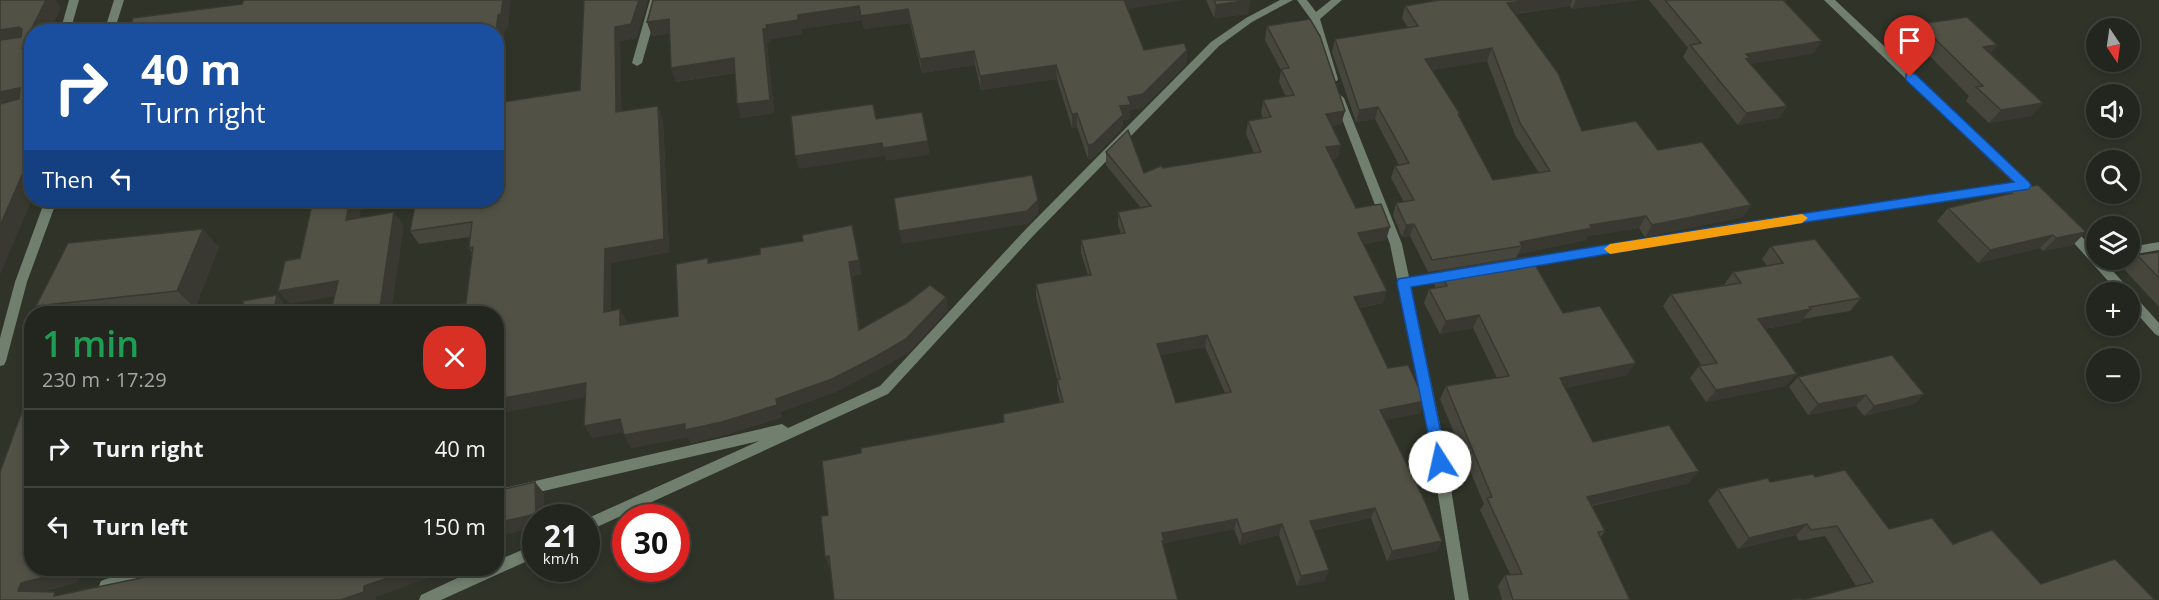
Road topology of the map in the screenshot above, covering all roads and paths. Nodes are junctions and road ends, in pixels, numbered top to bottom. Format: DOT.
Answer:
graph roads {
  1 [pos="74,0"];
  2 [pos="119,0"];
  3 [pos="655,0"];
  4 [pos="1288,0"];
  5 [pos="1302,0"];
  6 [pos="1337,0"];
  7 [pos="1829,0"];
  8 [pos="1316,18"];
  9 [pos="67,24"];
  10 [pos="112,24"];
  11 [pos="637,63"];
  12 [pos="2025,185"];
  13 [pos="2040,200"];
  14 [pos="48,207"];
  15 [pos="2062,222"];
  16 [pos="2086,246"];
  17 [pos="2159,246"];
  18 [pos="2140,249"];
  19 [pos="1508,266"];
  20 [pos="2107,270"];
  21 [pos="1461,273"];
  22 [pos="2117,282"];
  23 [pos="1403,283"];
  24 [pos="2140,309"];
  25 [pos="2159,331"];
  26 [pos="0,362"];
  27 [pos="807,424"];
  28 [pos="504,494"];
  29 [pos="600,520"];
  30 [pos="522,556"];
  31 [pos="504,564"];
  32 [pos="148,576"];
  33 [pos="478,576"];
  34 [pos="89,590"];
  35 [pos="426,600"];
  36 [pos="1462,600"];
  1 -- 9 [label="street"];
  2 -- 10 [label="street"];
  3 -- 11 [label="street"];
  4 -- 27 [label="street"];
  5 -- 8 [label="street"];
  6 -- 8 [label="street"];
  7 -- 12 [label="street"];
  8 -- 23 [label="street"];
  12 -- 13 [label="street"];
  12 -- 19 [label="street"];
  14 -- 26 [label="street"];
  15 -- 16 [label="street"];
  17 -- 18 [label="street"];
  20 -- 22 [label="street"];
  21 -- 23 [label="street"];
  23 -- 36 [label="street"];
  24 -- 25 [label="street"];
  27 -- 28 [label="street"];
  27 -- 29 [label="street"];
  30 -- 31 [label="street"];
  32 -- 34 [label="street"];
  33 -- 35 [label="street"];
}
